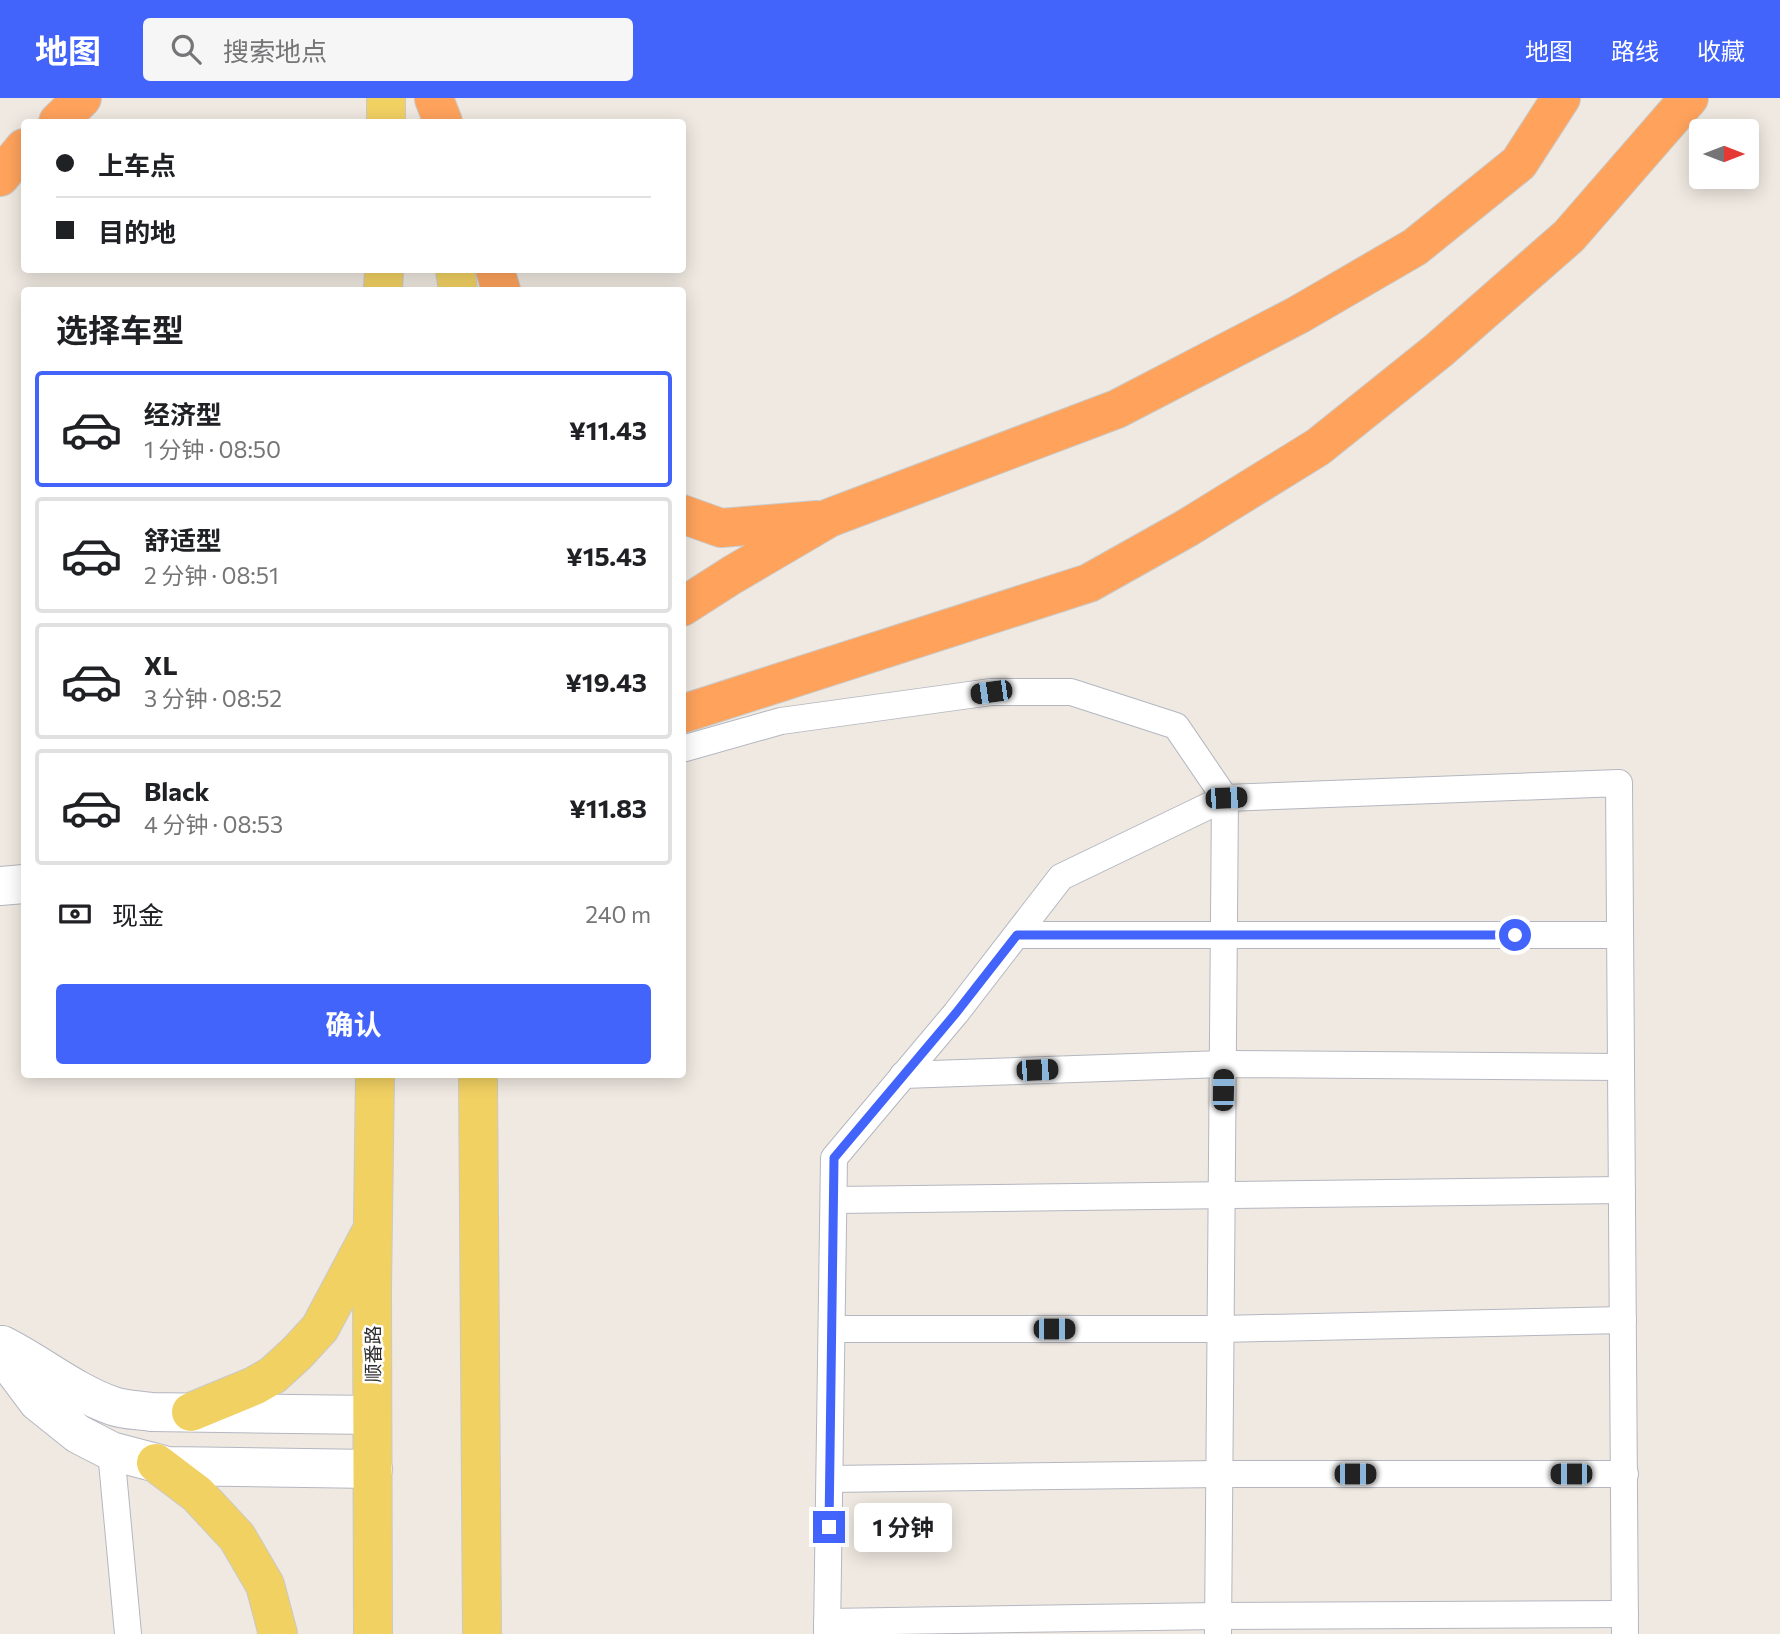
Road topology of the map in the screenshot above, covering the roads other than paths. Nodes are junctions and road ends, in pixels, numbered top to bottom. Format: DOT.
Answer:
graph roads {
  1 [pos="66,98"];
  2 [pos="82,98"];
  3 [pos="386,98"];
  4 [pos="434,98"];
  5 [pos="1561,98"];
  6 [pos="1689,98"];
  7 [pos="48,119"];
  8 [pos="61,119"];
  9 [pos="386,119"];
  10 [pos="437,119"];
  11 [pos="442,119"];
  12 [pos="21,152"];
  13 [pos="21,160"];
  14 [pos="0,179"];
  15 [pos="686,515"];
  16 [pos="829,518"];
  17 [pos="686,604"];
  18 [pos="686,713"];
  19 [pos="686,748"];
  20 [pos="1226,798"];
  21 [pos="21,884"];
  22 [pos="0,886"];
  23 [pos="1017,935"];
  24 [pos="1620,935"];
  25 [pos="1224,936"];
  26 [pos="1223,1064"];
  27 [pos="1621,1067"];
  28 [pos="904,1075"];
  29 [pos="375,1078"];
  30 [pos="478,1078"];
  31 [pos="1622,1190"];
  32 [pos="1222,1194"];
  33 [pos="834,1200"];
  34 [pos="373,1229"];
  35 [pos="1623,1320"];
  36 [pos="832,1329"];
  37 [pos="1221,1329"];
  38 [pos="0,1344"];
  39 [pos="0,1351"];
  40 [pos="191,1412"];
  41 [pos="372,1415"];
  42 [pos="111,1451"];
  43 [pos="156,1463"];
  44 [pos="373,1469"];
  45 [pos="1220,1474"];
  46 [pos="1625,1474"];
  47 [pos="830,1479"];
  48 [pos="1625,1624"];
  49 [pos="1218,1625"];
  50 [pos="827,1628"];
  51 [pos="128,1634"];
  52 [pos="278,1634"];
  53 [pos="373,1634"];
  54 [pos="482,1634"];
  1 -- 7 [label="highway"];
  2 -- 8 [label="highway"];
  3 -- 9 [label="main road"];
  4 -- 10 [label="main road"];
  4 -- 11 [label="highway"];
  5 -- 16 [label="highway"];
  6 -- 18 [label="highway"];
  12 -- 14 [label="highway"];
  13 -- 14 [label="highway"];
  15 -- 16 [label="highway"];
  16 -- 17 [label="highway"];
  19 -- 20 [label="street"];
  20 -- 23 [label="street"];
  20 -- 24 [label="street"];
  20 -- 25 [label="street"];
  21 -- 22 [label="street"];
  23 -- 25 [label="street"];
  23 -- 28 [label="street"];
  24 -- 25 [label="street"];
  24 -- 27 [label="street"];
  25 -- 26 [label="street"];
  26 -- 27 [label="street"];
  26 -- 28 [label="street"];
  26 -- 32 [label="street"];
  27 -- 31 [label="street"];
  28 -- 33 [label="street"];
  29 -- 34 [label="main road, 顺番路"];
  30 -- 54 [label="main road"];
  31 -- 32 [label="street"];
  31 -- 35 [label="street"];
  32 -- 33 [label="street"];
  32 -- 37 [label="street"];
  33 -- 36 [label="street"];
  34 -- 40 [label="main road"];
  34 -- 41 [label="main road, 顺番路"];
  35 -- 37 [label="street"];
  35 -- 46 [label="street"];
  36 -- 37 [label="street"];
  36 -- 47 [label="street"];
  37 -- 45 [label="street"];
  38 -- 40 [label="street"];
  39 -- 42 [label="street"];
  40 -- 41 [label="street"];
  41 -- 44 [label="main road, 顺番路"];
  42 -- 43 [label="street"];
  42 -- 51 [label="street"];
  43 -- 44 [label="street"];
  43 -- 52 [label="main road"];
  44 -- 53 [label="main road, 顺番路"];
  45 -- 46 [label="street"];
  45 -- 47 [label="street"];
  45 -- 49 [label="street"];
  46 -- 48 [label="street"];
  47 -- 50 [label="street"];
  48 -- 49 [label="street"];
  49 -- 50 [label="street"];
}
